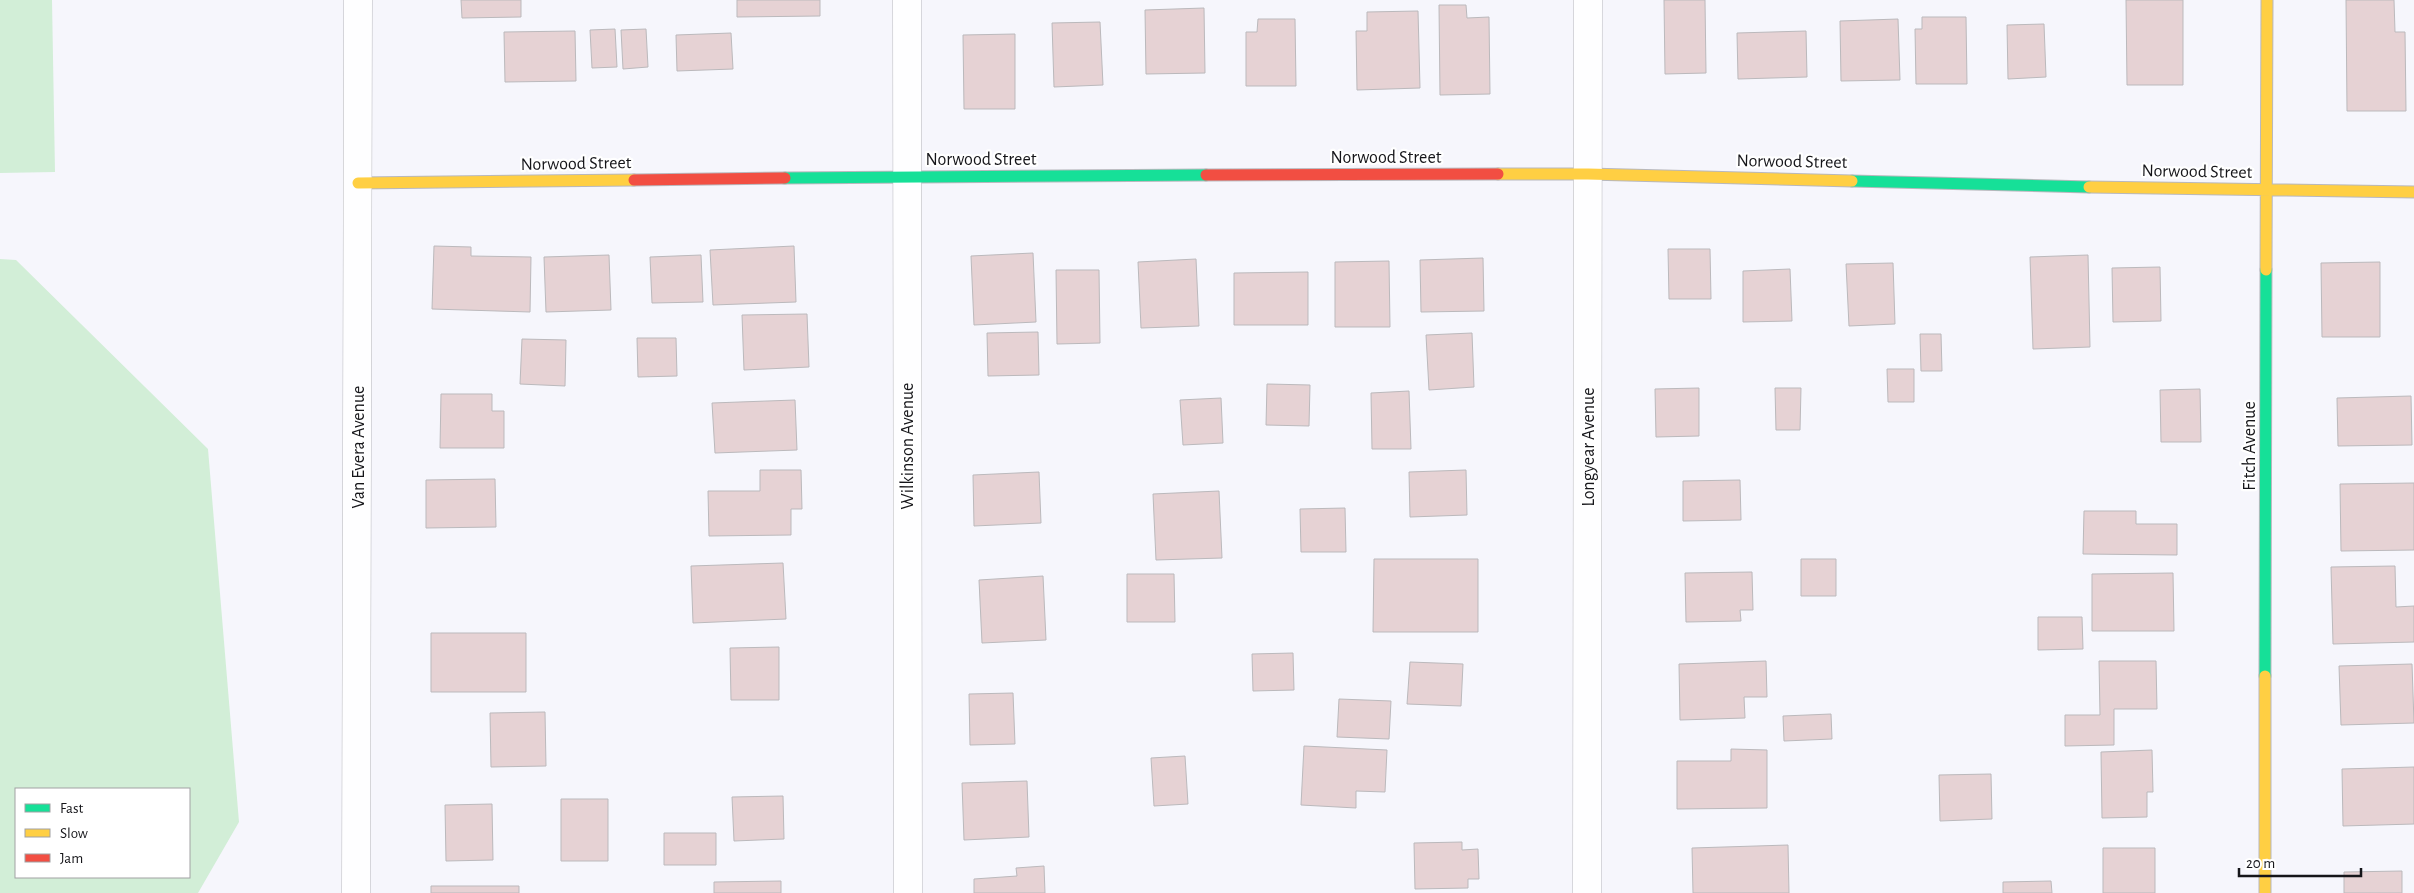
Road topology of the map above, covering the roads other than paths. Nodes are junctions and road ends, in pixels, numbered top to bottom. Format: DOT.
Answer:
graph roads {
  1 [pos="358,0"];
  2 [pos="907,0"];
  3 [pos="1588,0"];
  4 [pos="2268,0"];
  5 [pos="1588,174"];
  6 [pos="907,177"];
  7 [pos="358,183"];
  8 [pos="2267,191"];
  9 [pos="2414,192"];
  10 [pos="356,893"];
  11 [pos="908,893"];
  12 [pos="1587,893"];
  13 [pos="2265,893"];
  1 -- 7 [label="street, Van Evera Avenue"];
  2 -- 6 [label="street, Wilkinson Avenue"];
  3 -- 5 [label="street, Longyear Avenue"];
  4 -- 8 [label="street, Fitch Avenue"];
  5 -- 6 [label="street, Norwood Street"];
  5 -- 8 [label="street, Norwood Street"];
  5 -- 12 [label="street, Longyear Avenue"];
  6 -- 7 [label="street, Norwood Street"];
  6 -- 11 [label="street, Wilkinson Avenue"];
  7 -- 10 [label="street, Van Evera Avenue"];
  8 -- 9 [label="street, Norwood Street"];
  8 -- 13 [label="street, Fitch Avenue"];
}
